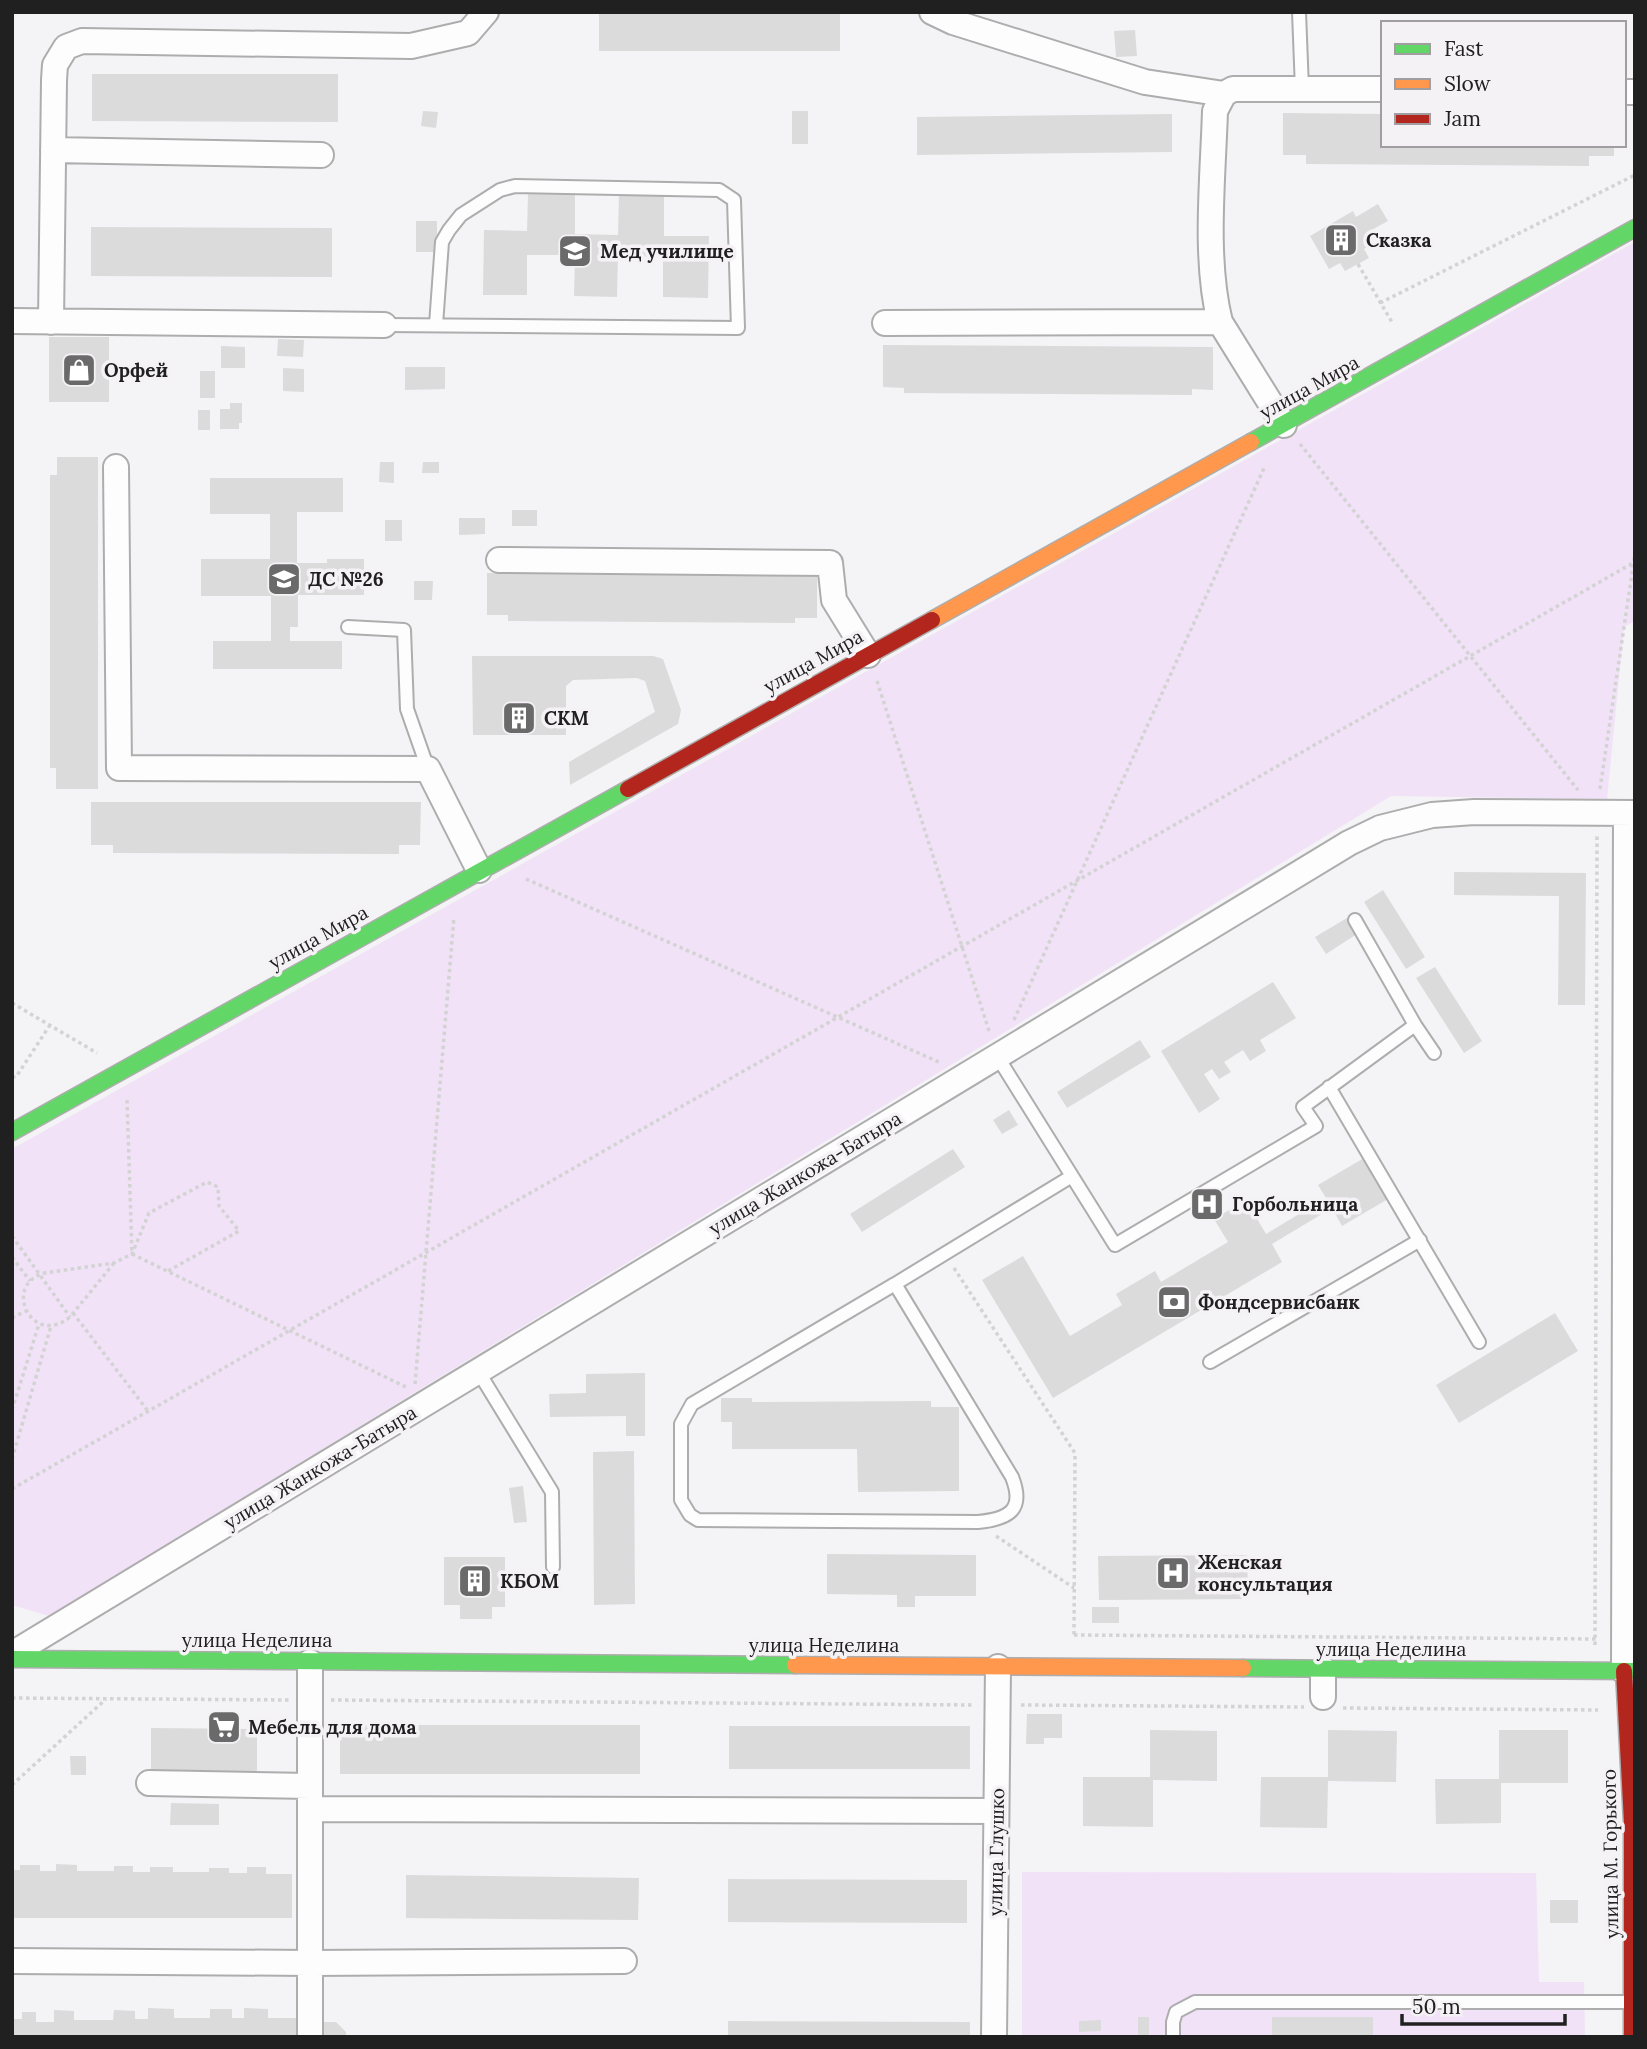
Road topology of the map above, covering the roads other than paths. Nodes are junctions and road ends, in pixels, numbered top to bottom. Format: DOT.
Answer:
graph roads {
  1 [pos="486,12"];
  2 [pos="932,12"];
  3 [pos="1299,12"];
  4 [pos="1301,89"];
  5 [pos="1381,89"];
  6 [pos="1224,94"];
  7 [pos="53,150"];
  8 [pos="321,155"];
  9 [pos="1635,228"];
  10 [pos="12,321"];
  11 [pos="51,322"];
  12 [pos="1220,322"];
  13 [pos="885,323"];
  14 [pos="384,325"];
  15 [pos="436,325"];
  16 [pos="1284,425"];
  17 [pos="116,467"];
  18 [pos="499,560"];
  19 [pos="348,627"];
  20 [pos="868,655"];
  21 [pos="428,769"];
  22 [pos="1631,813"];
  23 [pos="485,867"];
  24 [pos="1354,919"];
  25 [pos="1415,1025"];
  26 [pos="989,1044"];
  27 [pos="1630,1049"];
  28 [pos="1434,1053"];
  29 [pos="1329,1087"];
  30 [pos="12,1111"];
  31 [pos="37,1119"];
  32 [pos="12,1132"];
  33 [pos="1072,1176"];
  34 [pos="1630,1190"];
  35 [pos="1420,1240"];
  36 [pos="895,1284"];
  37 [pos="1479,1342"];
  38 [pos="1210,1362"];
  39 [pos="1630,1367"];
  40 [pos="478,1371"];
  41 [pos="1630,1542"];
  42 [pos="553,1567"];
  43 [pos="12,1654"];
  44 [pos="12,1659"];
  45 [pos="310,1662"];
  46 [pos="998,1667"];
  47 [pos="1323,1669"];
  48 [pos="1629,1671"];
  49 [pos="1323,1697"];
  50 [pos="149,1783"];
  51 [pos="310,1797"];
  52 [pos="996,1811"];
  53 [pos="1633,1822"];
  54 [pos="12,1961"];
  55 [pos="624,1961"];
  56 [pos="310,1963"];
  57 [pos="1632,2002"];
  58 [pos="310,2037"];
  59 [pos="994,2037"];
  60 [pos="1173,2037"];
  61 [pos="1632,2037"];
  1 -- 7 [label="street"];
  2 -- 6 [label="street"];
  3 -- 4 [label="lane"];
  4 -- 5 [label="street"];
  4 -- 6 [label="street"];
  6 -- 12 [label="street"];
  7 -- 8 [label="street"];
  7 -- 11 [label="street"];
  9 -- 16 [label="street, улица Мира"];
  10 -- 11 [label="street"];
  11 -- 14 [label="street"];
  12 -- 13 [label="street"];
  12 -- 16 [label="street"];
  14 -- 15 [label="lane"];
  15 -- 15 [label="lane"];
  16 -- 20 [label="street, улица Мира"];
  17 -- 21 [label="street"];
  18 -- 20 [label="street"];
  19 -- 21 [label="lane"];
  20 -- 23 [label="street, улица Мира"];
  21 -- 23 [label="street"];
  22 -- 26 [label="street, улица Жанкожа-Батыра"];
  22 -- 27 [label="street"];
  23 -- 31 [label="street, улица Мира"];
  24 -- 25 [label="lane"];
  25 -- 28 [label="lane"];
  25 -- 29 [label="lane"];
  26 -- 33 [label="lane"];
  26 -- 40 [label="street, улица Жанкожа-Батыра"];
  27 -- 34 [label="street"];
  29 -- 33 [label="lane"];
  29 -- 35 [label="lane"];
  30 -- 31 [label="street"];
  31 -- 32 [label="street, улица Мира"];
  33 -- 36 [label="lane"];
  34 -- 39 [label="street"];
  35 -- 37 [label="lane"];
  35 -- 38 [label="lane"];
  36 -- 36 [label="lane"];
  39 -- 41 [label="street"];
  40 -- 42 [label="lane"];
  40 -- 43 [label="street, улица Жанкожа-Батыра"];
  41 -- 48 [label="street"];
  44 -- 45 [label="street, улица Неделина"];
  45 -- 46 [label="street, улица Неделина"];
  45 -- 51 [label="street"];
  46 -- 47 [label="street, улица Неделина"];
  46 -- 52 [label="street, улица Глушко"];
  47 -- 48 [label="street, улица Неделина"];
  47 -- 49 [label="street"];
  48 -- 53 [label="street, улица М. Горького"];
  50 -- 51 [label="street"];
  51 -- 52 [label="street"];
  51 -- 56 [label="street"];
  52 -- 59 [label="street, улица Глушко"];
  53 -- 57 [label="street, улица М. Горького"];
  54 -- 56 [label="street"];
  55 -- 56 [label="street"];
  56 -- 58 [label="street"];
  57 -- 60 [label="lane"];
  57 -- 61 [label="street, улица М. Горького"];
}
